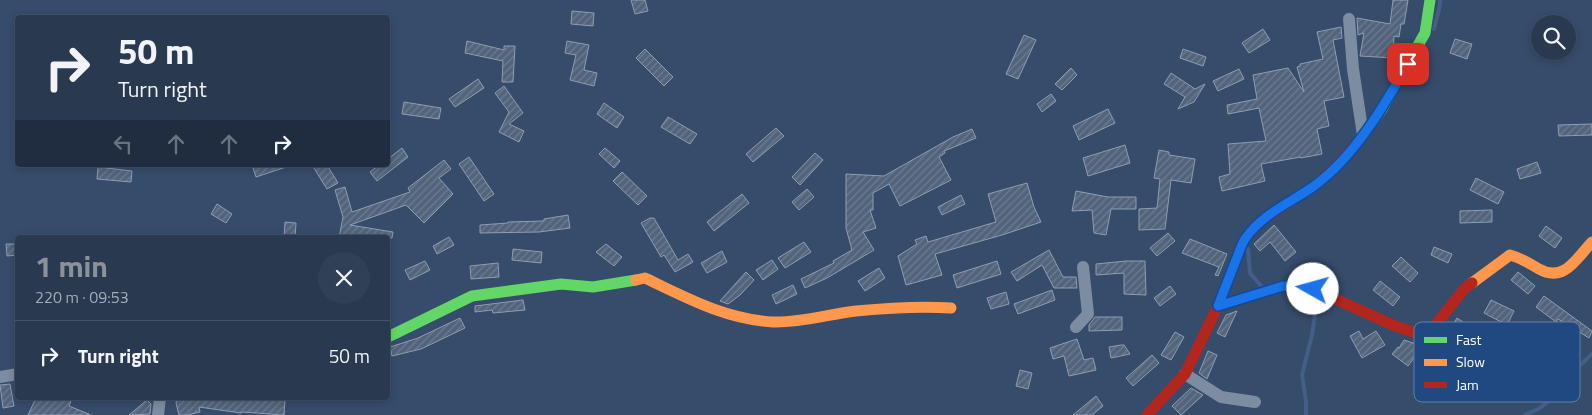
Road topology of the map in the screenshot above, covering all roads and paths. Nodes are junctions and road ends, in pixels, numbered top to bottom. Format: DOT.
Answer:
graph roads {
  1 [pos="1430,0"];
  2 [pos="1349,19"];
  3 [pos="1363,135"];
  4 [pos="1592,242"];
  5 [pos="1082,267"];
  6 [pos="1218,306"];
  7 [pos="951,308"];
  8 [pos="1438,322"];
  9 [pos="1076,326"];
  10 [pos="1414,333"];
  11 [pos="390,336"];
  12 [pos="15,374"];
  13 [pos="1185,374"];
  14 [pos="0,377"];
  15 [pos="160,400"];
  16 [pos="1255,402"];
  17 [pos="158,415"];
  18 [pos="1147,415"];
  1 -- 3 [label="street"];
  2 -- 3 [label="street"];
  3 -- 6 [label="street"];
  4 -- 8 [label="street"];
  5 -- 9 [label="street"];
  6 -- 10 [label="street"];
  6 -- 13 [label="street"];
  7 -- 11 [label="street"];
  12 -- 14 [label="street"];
  13 -- 16 [label="street"];
  13 -- 18 [label="street"];
  15 -- 17 [label="street"];
}
